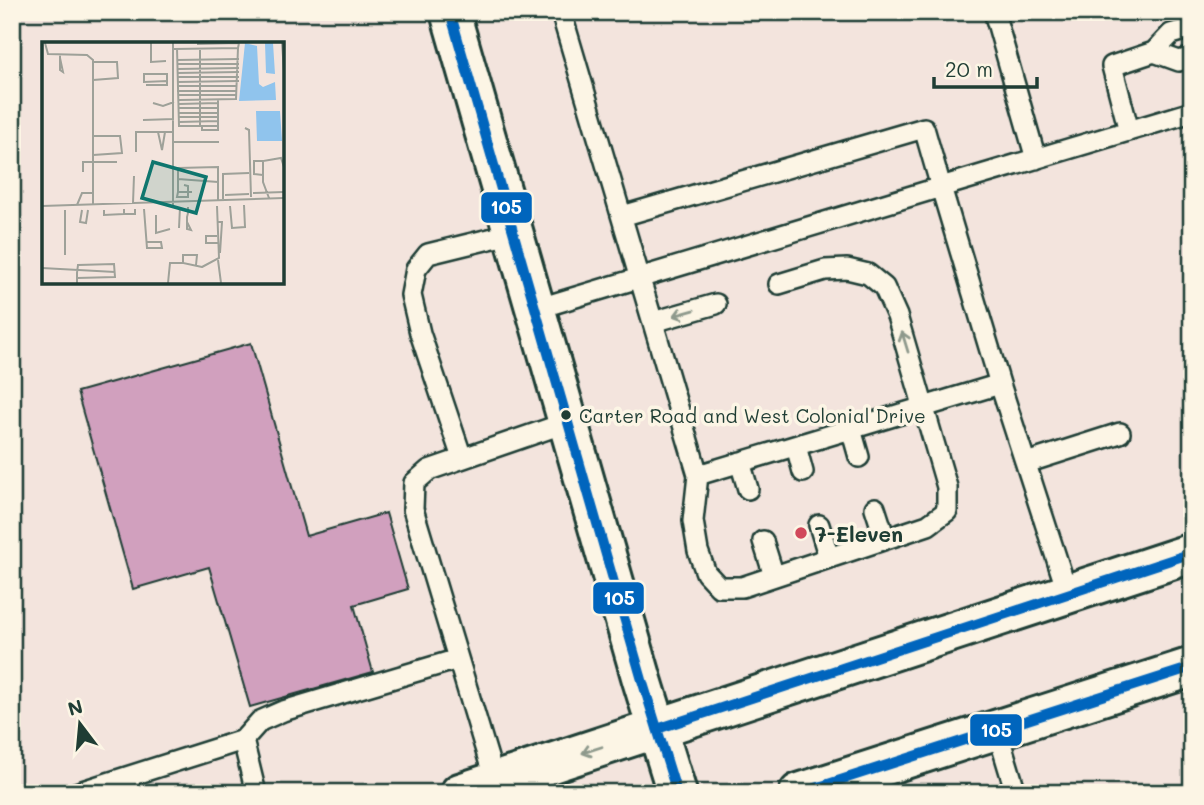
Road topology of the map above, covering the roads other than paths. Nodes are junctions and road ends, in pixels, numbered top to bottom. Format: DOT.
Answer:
graph roads {
  1 [pos="450,12"];
  2 [pos="561,12"];
  3 [pos="994,12"];
  4 [pos="1192,28"];
  5 [pos="1154,52"];
  6 [pos="1192,57"];
  7 [pos="1192,112"];
  8 [pos="1129,131"];
  9 [pos="1036,159"];
  10 [pos="942,187"];
  11 [pos="622,216"];
  12 [pos="514,233"];
  13 [pos="640,278"];
  14 [pos="779,284"];
  15 [pos="716,303"];
  16 [pos="536,309"];
  17 [pos="653,322"];
  18 [pos="1000,384"];
  19 [pos="925,407"];
  20 [pos="568,422"];
  21 [pos="851,429"];
  22 [pos="1120,433"];
  23 [pos="796,446"];
  24 [pos="859,457"];
  25 [pos="462,458"];
  26 [pos="740,462"];
  27 [pos="1026,463"];
  28 [pos="803,472"];
  29 [pos="698,475"];
  30 [pos="748,489"];
  31 [pos="875,508"];
  32 [pos="819,525"];
  33 [pos="885,539"];
  34 [pos="764,541"];
  35 [pos="1192,553"];
  36 [pos="829,558"];
  37 [pos="774,576"];
  38 [pos="1068,594"];
  39 [pos="458,659"];
  40 [pos="1192,667"];
  41 [pos="657,729"];
  42 [pos="997,730"];
  43 [pos="243,740"];
  44 [pos="478,787"];
  45 [pos="822,789"];
  46 [pos="76,793"];
  47 [pos="256,793"];
  48 [pos="677,793"];
  49 [pos="1016,793"];
  1 -- 12 [label="main road"];
  2 -- 11 [label="lane"];
  3 -- 9 [label="lane"];
  4 -- 5 [label="lane"];
  5 -- 6 [label="lane"];
  5 -- 8 [label="lane"];
  7 -- 8 [label="lane"];
  8 -- 9 [label="lane"];
  9 -- 10 [label="lane"];
  10 -- 11 [label="lane"];
  10 -- 13 [label="lane"];
  10 -- 18 [label="lane"];
  11 -- 13 [label="lane"];
  12 -- 16 [label="main road"];
  12 -- 25 [label="lane"];
  13 -- 16 [label="lane"];
  13 -- 17 [label="lane"];
  19 -- 14 [label="lane, one-way"];
  15 -- 17 [label="lane, one-way"];
  16 -- 20 [label="main road"];
  17 -- 29 [label="lane"];
  18 -- 19 [label="lane"];
  18 -- 27 [label="lane"];
  19 -- 21 [label="lane"];
  19 -- 33 [label="lane"];
  20 -- 25 [label="lane"];
  20 -- 41 [label="main road"];
  21 -- 23 [label="lane"];
  21 -- 24 [label="lane"];
  22 -- 27 [label="lane"];
  23 -- 26 [label="lane"];
  23 -- 28 [label="lane"];
  25 -- 39 [label="lane"];
  26 -- 29 [label="lane"];
  26 -- 30 [label="lane"];
  27 -- 38 [label="lane"];
  29 -- 37 [label="lane"];
  31 -- 33 [label="lane"];
  32 -- 36 [label="lane"];
  33 -- 36 [label="lane"];
  34 -- 37 [label="lane"];
  35 -- 38 [label="main road"];
  36 -- 37 [label="lane"];
  38 -- 41 [label="main road"];
  39 -- 43 [label="lane"];
  39 -- 44 [label="lane"];
  40 -- 42 [label="main road"];
  41 -- 44 [label="main road, one-way"];
  41 -- 48 [label="main road"];
  42 -- 45 [label="main road"];
  42 -- 49 [label="lane"];
  43 -- 46 [label="lane"];
  43 -- 47 [label="lane"];
}
